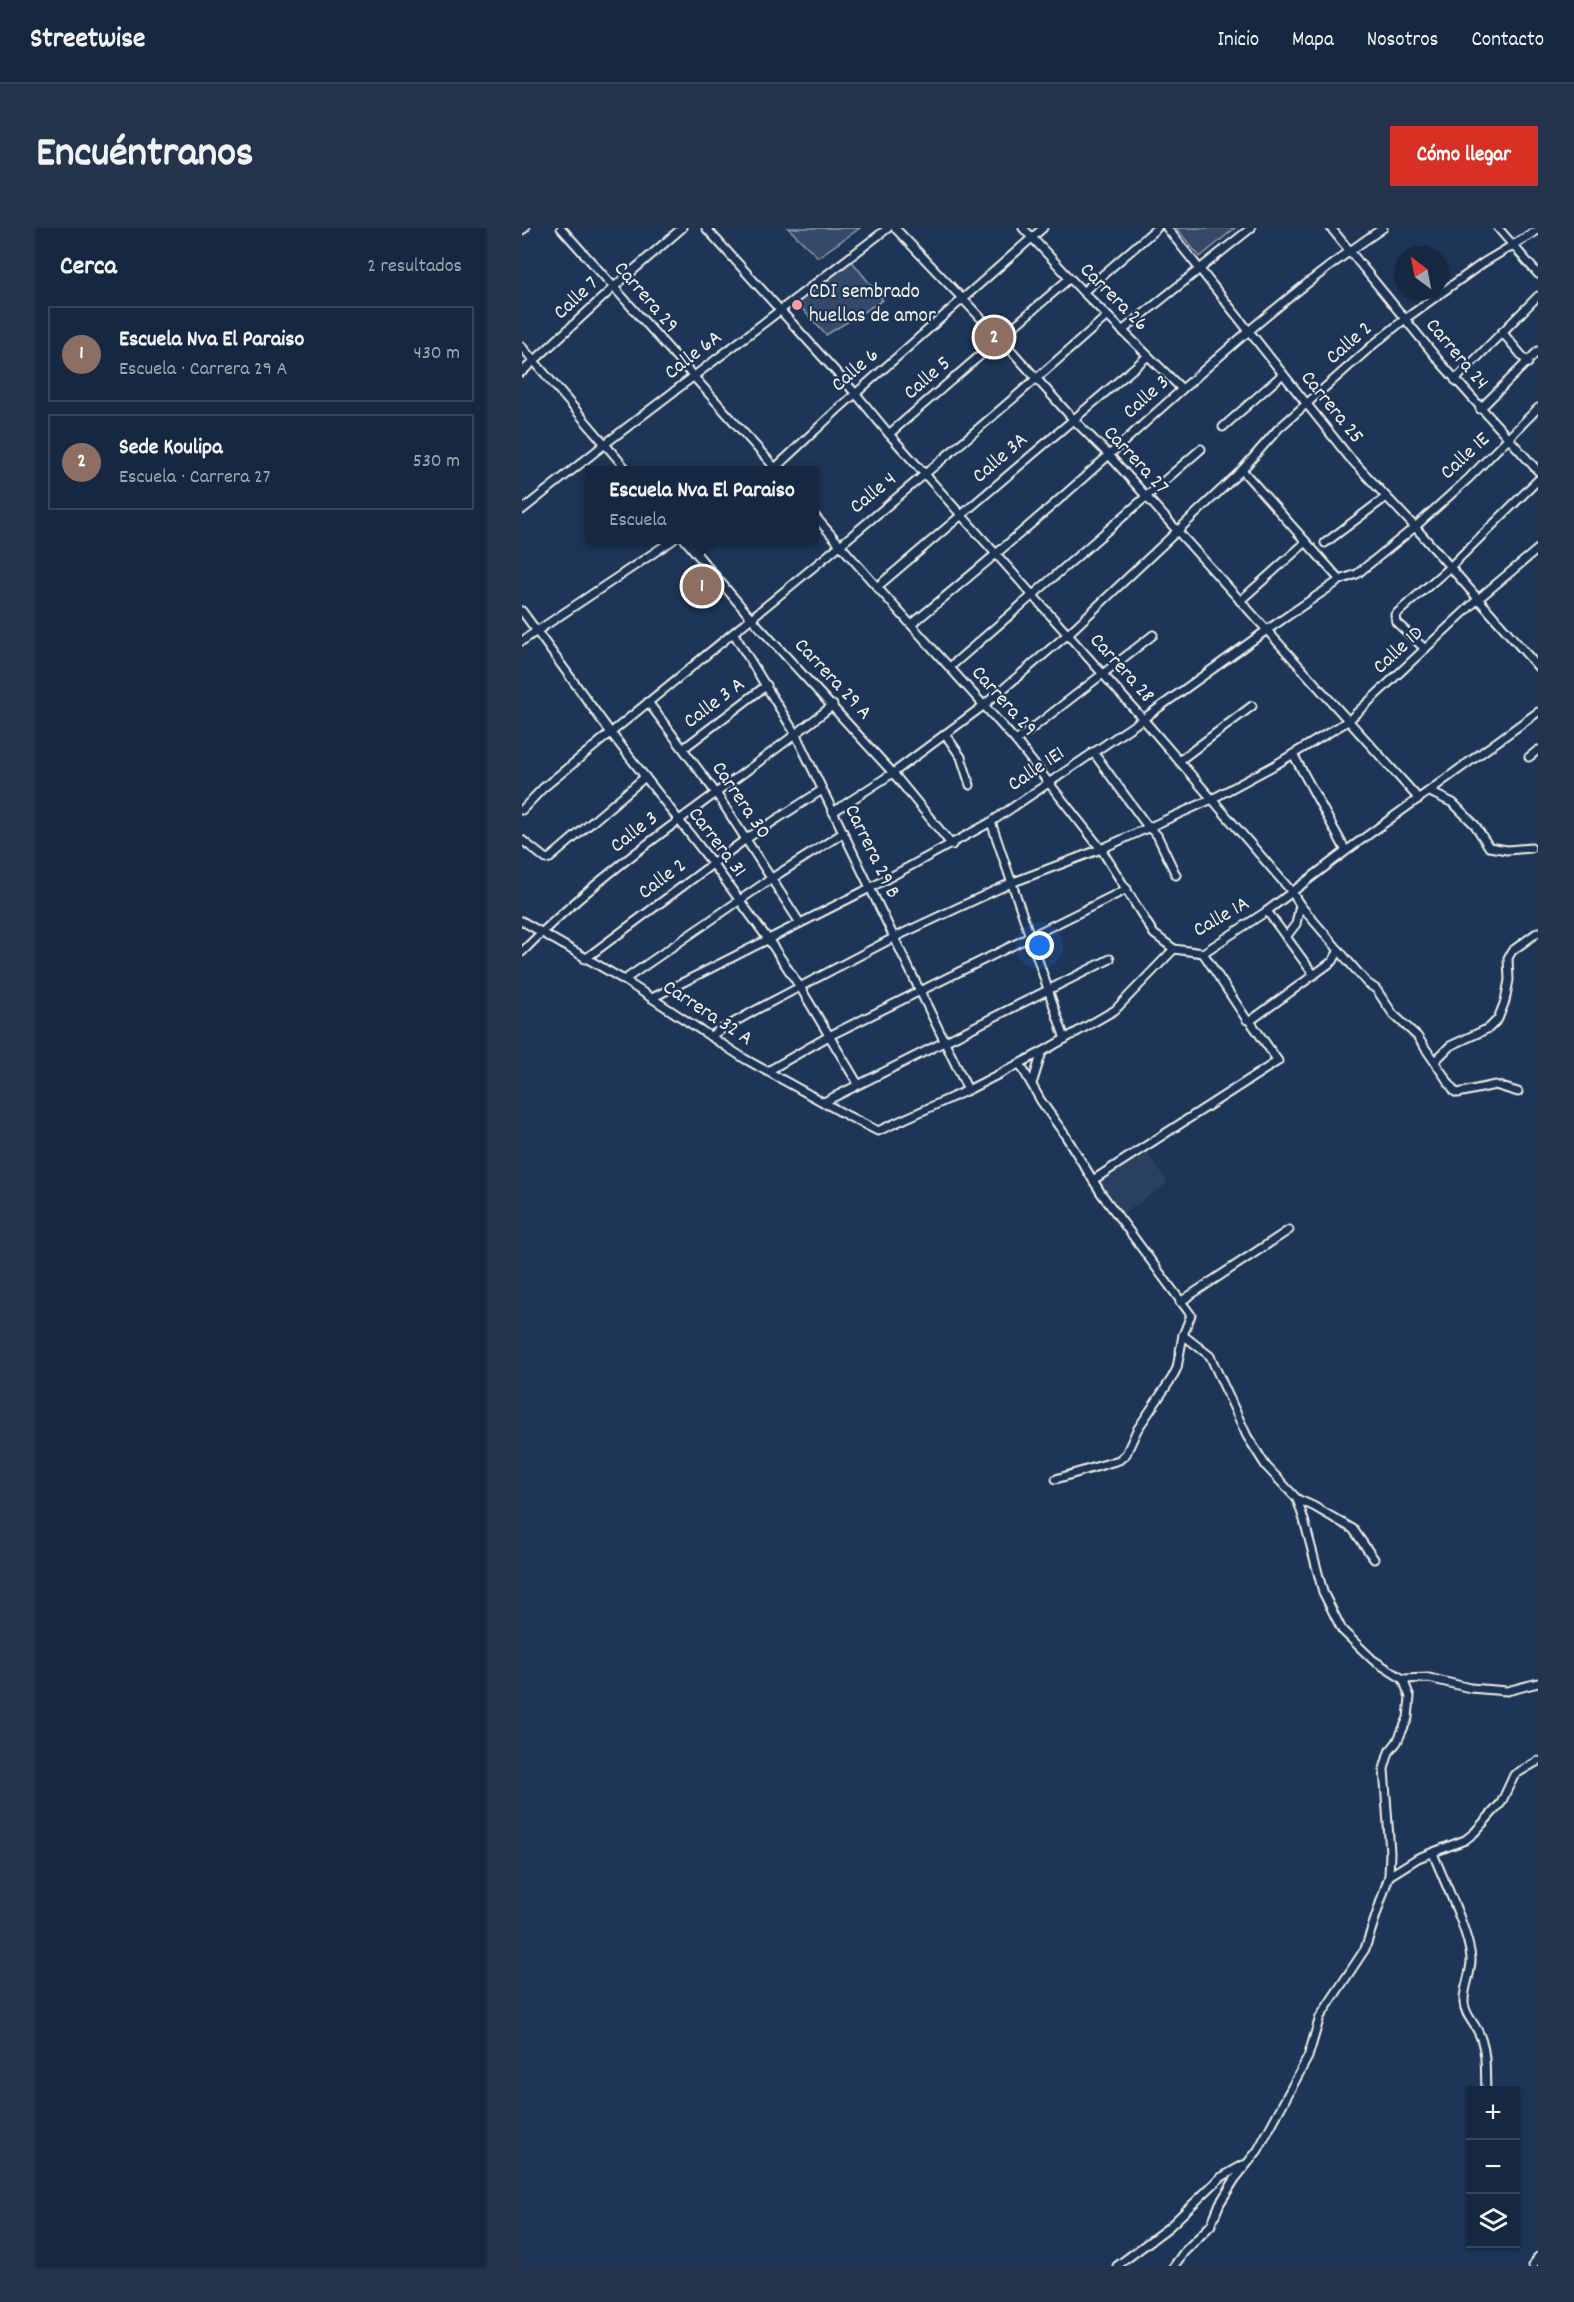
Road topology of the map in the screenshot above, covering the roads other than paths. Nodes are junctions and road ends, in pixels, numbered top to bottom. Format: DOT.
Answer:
graph roads {
  1 [pos="561,228"];
  2 [pos="682,228"];
  3 [pos="706,228"];
  4 [pos="888,228"];
  5 [pos="895,228"];
  6 [pos="1023,228"];
  7 [pos="1043,228"];
  8 [pos="1157,228"];
  9 [pos="1167,228"];
  10 [pos="1251,228"];
  11 [pos="1331,228"];
  12 [pos="1383,228"];
  13 [pos="1498,228"];
  14 [pos="1538,230"];
  15 [pos="1031,237"];
  16 [pos="1512,246"];
  17 [pos="1349,251"];
  18 [pos="1199,268"];
  19 [pos="1538,274"];
  20 [pos="1070,278"];
  21 [pos="614,287"];
  22 [pos="1083,292"];
  23 [pos="1538,296"];
  24 [pos="962,299"];
  25 [pos="781,309"];
  26 [pos="1107,316"];
  27 [pos="1405,319"];
  28 [pos="1122,331"];
  29 [pos="1250,331"];
  30 [pos="1502,332"];
  31 [pos="1000,338"];
  32 [pos="522,347"];
  33 [pos="1538,351"];
  34 [pos="1148,356"];
  35 [pos="535,361"];
  36 [pos="1528,363"];
  37 [pos="522,372"];
  38 [pos="1283,374"];
  39 [pos="693,378"];
  40 [pos="1037,379"];
  41 [pos="1455,380"];
  42 [pos="1182,389"];
  43 [pos="856,393"];
  44 [pos="1306,404"];
  45 [pos="1538,408"];
  46 [pos="1480,410"];
  47 [pos="1072,419"];
  48 [pos="1224,427"];
  49 [pos="889,434"];
  50 [pos="1509,440"];
  51 [pos="605,444"];
  52 [pos="1202,448"];
  53 [pos="1109,455"];
  54 [pos="623,466"];
  55 [pos="771,466"];
  56 [pos="779,466"];
  57 [pos="1242,470"];
  58 [pos="1538,471"];
  59 [pos="926,474"];
  60 [pos="1538,480"];
  61 [pos="1145,496"];
  62 [pos="1386,497"];
  63 [pos="522,510"];
  64 [pos="962,514"];
  65 [pos="819,521"];
  66 [pos="1415,527"];
  67 [pos="1179,532"];
  68 [pos="1306,542"];
  69 [pos="1325,543"];
  70 [pos="667,544"];
  71 [pos="689,544"];
  72 [pos="839,544"];
  73 [pos="1538,549"];
  74 [pos="997,555"];
  75 [pos="1450,567"];
  76 [pos="1340,580"];
  77 [pos="877,587"];
  78 [pos="1034,595"];
  79 [pos="1478,600"];
  80 [pos="1240,601"];
  81 [pos="522,611"];
  82 [pos="751,618"];
  83 [pos="912,624"];
  84 [pos="537,630"];
  85 [pos="1267,630"];
  86 [pos="734,634"];
  87 [pos="1068,634"];
  88 [pos="1154,635"];
  89 [pos="522,641"];
  90 [pos="1425,649"];
  91 [pos="950,667"];
  92 [pos="1538,667"];
  93 [pos="1102,674"];
  94 [pos="766,685"];
  95 [pos="648,702"];
  96 [pos="833,705"];
  97 [pos="983,706"];
  98 [pos="1252,706"];
  99 [pos="1538,712"];
  100 [pos="1143,719"];
  101 [pos="1348,721"];
  102 [pos="611,733"];
  103 [pos="945,734"];
  104 [pos="796,735"];
  105 [pos="1016,741"];
  106 [pos="684,748"];
  107 [pos="1538,750"];
  108 [pos="1093,752"];
  109 [pos="1293,754"];
  110 [pos="1529,757"];
  111 [pos="1179,761"];
  112 [pos="893,773"];
  113 [pos="645,777"];
  114 [pos="1048,782"];
  115 [pos="970,785"];
  116 [pos="822,790"];
  117 [pos="1430,792"];
  118 [pos="716,793"];
  119 [pos="1212,799"];
  120 [pos="1419,799"];
  121 [pos="522,810"];
  122 [pos="833,812"];
  123 [pos="678,820"];
  124 [pos="991,822"];
  125 [pos="1148,827"];
  126 [pos="843,833"];
  127 [pos="746,839"];
  128 [pos="522,840"];
  129 [pos="952,845"];
  130 [pos="1531,848"];
  131 [pos="1101,849"];
  132 [pos="1346,851"];
  133 [pos="712,864"];
  134 [pos="1176,875"];
  135 [pos="772,878"];
  136 [pos="1011,883"];
  137 [pos="870,888"];
  138 [pos="1127,889"];
  139 [pos="1292,892"];
  140 [pos="739,901"];
  141 [pos="1300,905"];
  142 [pos="1267,911"];
  143 [pos="522,921"];
  144 [pos="800,922"];
  145 [pos="542,932"];
  146 [pos="1538,932"];
  147 [pos="1031,936"];
  148 [pos="895,937"];
  149 [pos="1286,937"];
  150 [pos="768,939"];
  151 [pos="1174,949"];
  152 [pos="1339,950"];
  153 [pos="522,952"];
  154 [pos="1203,953"];
  155 [pos="1110,958"];
  156 [pos="585,959"];
  157 [pos="1314,975"];
  158 [pos="624,980"];
  159 [pos="800,987"];
  160 [pos="1048,988"];
  161 [pos="921,992"];
  162 [pos="652,999"];
  163 [pos="1250,1021"];
  164 [pos="710,1036"];
  165 [pos="829,1036"];
  166 [pos="1065,1039"];
  167 [pos="944,1041"];
  168 [pos="1042,1052"];
  169 [pos="1436,1061"];
  170 [pos="1020,1064"];
  171 [pos="768,1071"];
  172 [pos="858,1084"];
  173 [pos="1032,1084"];
  174 [pos="968,1090"];
  175 [pos="1518,1092"];
  176 [pos="824,1102"];
  177 [pos="876,1131"];
  178 [pos="1093,1180"];
  179 [pos="1289,1230"];
  180 [pos="1180,1302"];
  181 [pos="1184,1335"];
  182 [pos="1056,1479"];
  183 [pos="1297,1499"];
  184 [pos="1374,1559"];
  185 [pos="1403,1678"];
  186 [pos="1538,1683"];
  187 [pos="1538,1761"];
  188 [pos="1433,1853"];
  189 [pos="1389,1876"];
  190 [pos="1485,2086"];
  191 [pos="1246,2164"];
  192 [pos="1538,2257"];
  193 [pos="1117,2266"];
  194 [pos="1174,2266"];
  195 [pos="1533,2266"];
  1 -- 21 [label="street, Carrera 29"];
  2 -- 21 [label="street, Calle 7"];
  3 -- 25 [label="street, Carrera 28"];
  4 -- 25 [label="street, Calle 6A"];
  5 -- 24 [label="street, Carrera 27"];
  6 -- 15 [label="street, Carrera 26"];
  7 -- 15 [label="street, Calle 6"];
  8 -- 22 [label="street"];
  9 -- 18 [label="street, Carrera 25"];
  10 -- 18 [label="street"];
  11 -- 17 [label="street, Carrera 24"];
  12 -- 17 [label="street, Calle 3"];
  13 -- 16 [label="street"];
  14 -- 16 [label="street, Calle 2"];
  15 -- 20 [label="street, Carrera 26"];
  15 -- 24 [label="street, Calle 6"];
  16 -- 19 [label="street"];
  16 -- 27 [label="street, Calle 2"];
  17 -- 27 [label="street, Carrera 24"];
  17 -- 29 [label="street, Calle 3"];
  18 -- 28 [label="street"];
  18 -- 29 [label="street, Carrera 25"];
  20 -- 22 [label="street, Carrera 26"];
  20 -- 31 [label="street, Calle 5"];
  21 -- 35 [label="street, Calle 7"];
  21 -- 39 [label="street, Carrera 29"];
  22 -- 26 [label="street, Carrera 26"];
  23 -- 30 [label="street"];
  24 -- 31 [label="street, Carrera 27"];
  24 -- 43 [label="street, Calle 6"];
  25 -- 39 [label="street, Calle 6A"];
  25 -- 43 [label="street, Carrera 28"];
  26 -- 28 [label="street, Carrera 26"];
  26 -- 40 [label="street, Calle 4"];
  27 -- 41 [label="street, Carrera 24"];
  27 -- 44 [label="street, Calle 2"];
  28 -- 34 [label="street, Carrera 26"];
  29 -- 38 [label="street, Carrera 25"];
  29 -- 42 [label="street, Calle 3"];
  30 -- 36 [label="street"];
  30 -- 41 [label="street"];
  31 -- 40 [label="street, Carrera 27"];
  31 -- 49 [label="street, Calle 5"];
  32 -- 35 [label="street"];
  33 -- 36 [label="street"];
  34 -- 42 [label="street, Carrera 26"];
  34 -- 47 [label="street, Calle 3A"];
  35 -- 37 [label="street, Calle 7"];
  35 -- 51 [label="street"];
  36 -- 46 [label="street"];
  38 -- 44 [label="street, Carrera 25"];
  38 -- 48 [label="street"];
  39 -- 51 [label="street, Calle 6A"];
  39 -- 55 [label="street, Carrera 29"];
  40 -- 47 [label="street, Carrera 27"];
  40 -- 59 [label="street, Calle 4"];
  41 -- 46 [label="street, Carrera 24"];
  42 -- 53 [label="street, Calle 3"];
  43 -- 49 [label="street, Carrera 28"];
  43 -- 56 [label="street, Calle 6"];
  44 -- 57 [label="street, Calle 2"];
  44 -- 62 [label="street, Carrera 25"];
  45 -- 50 [label="street, Calle 1E"];
  46 -- 50 [label="street, Carrera 24"];
  47 -- 53 [label="street, Carrera 27"];
  47 -- 64 [label="street, Calle 3A"];
  49 -- 59 [label="street, Carrera 28"];
  50 -- 58 [label="street, Carrera 24"];
  50 -- 66 [label="street, Calle 1E"];
  51 -- 54 [label="street"];
  51 -- 63 [label="street, Calle 6A"];
  52 -- 61 [label="street"];
  53 -- 61 [label="street, Carrera 27"];
  53 -- 74 [label="street, Calle 3"];
  57 -- 67 [label="street, Calle 2"];
  57 -- 68 [label="street"];
  59 -- 64 [label="street, Carrera 28"];
  59 -- 72 [label="street, Calle 4"];
  60 -- 75 [label="street"];
  61 -- 67 [label="street, Carrera 27"];
  61 -- 78 [label="street"];
  62 -- 66 [label="street, Carrera 25"];
  62 -- 69 [label="street"];
  64 -- 74 [label="street, Carrera 28"];
  64 -- 77 [label="street, Calle 3A"];
  65 -- 72 [label="street, Carrera 29"];
  66 -- 75 [label="street, Carrera 25"];
  66 -- 76 [label="street, Calle 1E1"];
  67 -- 80 [label="street, Carrera 27"];
  67 -- 87 [label="street"];
  68 -- 76 [label="street"];
  68 -- 80 [label="street"];
  70 -- 84 [label="street"];
  71 -- 82 [label="street, Carrera 29 A"];
  72 -- 77 [label="street, Carrera 29"];
  72 -- 82 [label="street, Calle 4"];
  73 -- 79 [label="street, Calle 1D"];
  74 -- 78 [label="street, Carrera 28"];
  74 -- 83 [label="street, Calle 3"];
  75 -- 79 [label="street, Carrera 25"];
  75 -- 90 [label="street"];
  76 -- 85 [label="street, Calle 1E1"];
  77 -- 83 [label="street, Carrera 29"];
  78 -- 87 [label="street, Carrera 28"];
  78 -- 91 [label="street"];
  79 -- 90 [label="street, Calle 1D"];
  79 -- 92 [label="street, Carrera 25"];
  80 -- 85 [label="street, Carrera 27"];
  81 -- 84 [label="street"];
  82 -- 86 [label="street, Calle 4"];
  82 -- 96 [label="street, Carrera 29 A"];
  83 -- 91 [label="street, Carrera 29"];
  84 -- 89 [label="street"];
  84 -- 102 [label="street, Carrera 31"];
  85 -- 100 [label="street, Calle 1E1"];
  85 -- 101 [label="street, Carrera 27"];
  86 -- 94 [label="street, Carrera 29 B"];
  86 -- 95 [label="street, Calle 4"];
  87 -- 93 [label="street, Carrera 28"];
  87 -- 97 [label="street"];
  88 -- 93 [label="street"];
  90 -- 101 [label="street, Calle 1D"];
  91 -- 97 [label="street, Carrera 29"];
  93 -- 100 [label="street, Carrera 28"];
  93 -- 105 [label="street"];
  94 -- 104 [label="street, Carrera 29 B"];
  94 -- 106 [label="street, Calle 3 A"];
  95 -- 102 [label="street, Calle 4"];
  95 -- 106 [label="street, Carrera 30"];
  96 -- 104 [label="street, Calle 3"];
  96 -- 112 [label="street, Carrera 29 A"];
  97 -- 103 [label="street"];
  97 -- 105 [label="street, Carrera 29"];
  98 -- 111 [label="street"];
  99 -- 117 [label="street, Calle 1A"];
  100 -- 108 [label="street, Calle 1E1"];
  100 -- 111 [label="street, Carrera 28"];
  101 -- 109 [label="street, Calle 1D"];
  101 -- 120 [label="street, Carrera 27"];
  102 -- 113 [label="street, Carrera 31"];
  102 -- 121 [label="street, Calle 4"];
  103 -- 112 [label="street"];
  103 -- 115 [label="street"];
  104 -- 116 [label="street, Carrera 29 B"];
  104 -- 118 [label="street, Calle 3"];
  105 -- 114 [label="street, Carrera 29"];
  106 -- 118 [label="street, Carrera 30"];
  107 -- 110 [label="street"];
  108 -- 114 [label="street, Calle 1E1"];
  108 -- 125 [label="street"];
  109 -- 119 [label="street, Calle 1D"];
  109 -- 132 [label="street"];
  111 -- 119 [label="street, Carrera 28"];
  112 -- 122 [label="street"];
  112 -- 129 [label="street, Carrera 29 A"];
  113 -- 123 [label="street, Carrera 31"];
  113 -- 128 [label="street"];
  114 -- 124 [label="street, Calle 1E1"];
  114 -- 131 [label="street, Carrera 29"];
  116 -- 122 [label="street, Carrera 29 B"];
  116 -- 127 [label="street, Calle 2"];
  117 -- 120 [label="street, Calle 1A"];
  117 -- 130 [label="street"];
  118 -- 123 [label="street, Calle 3"];
  118 -- 127 [label="street, Carrera 30"];
  119 -- 125 [label="street, Calle 1D"];
  119 -- 139 [label="street, Carrera 28"];
  120 -- 132 [label="street, Calle 1A"];
  122 -- 126 [label="street, Carrera 29 B"];
  123 -- 133 [label="street, Carrera 31"];
  123 -- 145 [label="street, Calle 3"];
  124 -- 129 [label="street, Calle 1E1"];
  124 -- 136 [label="street"];
  125 -- 131 [label="street, Calle 1D"];
  125 -- 134 [label="street"];
  126 -- 135 [label="street"];
  126 -- 137 [label="street, Carrera 29 B"];
  127 -- 133 [label="street, Calle 2"];
  127 -- 135 [label="street, Carrera 30"];
  129 -- 137 [label="street, Calle 1E1"];
  131 -- 136 [label="street, Calle 1D"];
  131 -- 138 [label="street, Carrera 29"];
  132 -- 139 [label="street, Calle 1A"];
  133 -- 140 [label="street, Carrera 31"];
  133 -- 156 [label="street, Calle 2"];
  135 -- 140 [label="street"];
  135 -- 144 [label="street, Carrera 30"];
  136 -- 147 [label="street"];
  136 -- 148 [label="street, Calle 1D"];
  137 -- 144 [label="street, Calle 1E1"];
  137 -- 148 [label="street, Carrera 29 B"];
  138 -- 147 [label="street"];
  138 -- 151 [label="street, Carrera 29"];
  139 -- 141 [label="street, Carrera 28"];
  139 -- 142 [label="street, Calle 1A"];
  140 -- 150 [label="street, Carrera 31"];
  140 -- 158 [label="street"];
  141 -- 149 [label="street"];
  141 -- 152 [label="street, Carrera 28"];
  142 -- 149 [label="street"];
  142 -- 154 [label="street, Calle 1A"];
  143 -- 145 [label="street, Carrera 32 A"];
  144 -- 150 [label="street, Calle 1E1"];
  145 -- 153 [label="street, Calle 3"];
  145 -- 156 [label="street, Carrera 32 A"];
  146 -- 169 [label="street"];
  147 -- 160 [label="street"];
  147 -- 161 [label="street"];
  148 -- 159 [label="street, Calle 1D"];
  148 -- 161 [label="street, Carrera 29 B"];
  149 -- 157 [label="street"];
  150 -- 159 [label="street, Carrera 31"];
  150 -- 162 [label="street, Calle 1E1"];
  151 -- 154 [label="street, Calle 1A"];
  151 -- 166 [label="street, Calle 1A"];
  152 -- 157 [label="street"];
  152 -- 169 [label="street, Carrera 28"];
  154 -- 163 [label="street"];
  155 -- 160 [label="street"];
  156 -- 158 [label="street, Carrera 32 A"];
  157 -- 163 [label="street"];
  158 -- 162 [label="street, Carrera 32 A"];
  159 -- 164 [label="street, Calle 1D"];
  159 -- 165 [label="street, Carrera 31"];
  160 -- 166 [label="street"];
  160 -- 167 [label="street"];
  161 -- 165 [label="street"];
  161 -- 167 [label="street, Carrera 29 B"];
  162 -- 164 [label="street, Carrera 32 A"];
  163 -- 178 [label="street"];
  164 -- 171 [label="street, Carrera 32 A"];
  165 -- 171 [label="street"];
  165 -- 172 [label="street, Carrera 31"];
  166 -- 168 [label="street, Calle 1A"];
  167 -- 172 [label="street"];
  167 -- 174 [label="street, Carrera 29 B"];
  168 -- 170 [label="street, Calle 1A"];
  168 -- 173 [label="street"];
  169 -- 175 [label="street, Carrera 28"];
  170 -- 173 [label="street"];
  170 -- 174 [label="street, Calle 1A"];
  171 -- 176 [label="street, Carrera 32 A"];
  172 -- 176 [label="street"];
  173 -- 178 [label="street"];
  174 -- 177 [label="street, Calle 1A"];
  176 -- 177 [label="street, Carrera 32 A"];
  178 -- 180 [label="street"];
  179 -- 180 [label="street"];
  180 -- 181 [label="street"];
  181 -- 182 [label="street"];
  181 -- 183 [label="street"];
  183 -- 184 [label="street"];
  183 -- 185 [label="street"];
  185 -- 186 [label="street"];
  185 -- 189 [label="street"];
  187 -- 188 [label="street"];
  188 -- 189 [label="street"];
  188 -- 190 [label="street"];
  189 -- 191 [label="street"];
  191 -- 193 [label="street"];
  191 -- 194 [label="street"];
  192 -- 195 [label="street"];
}
